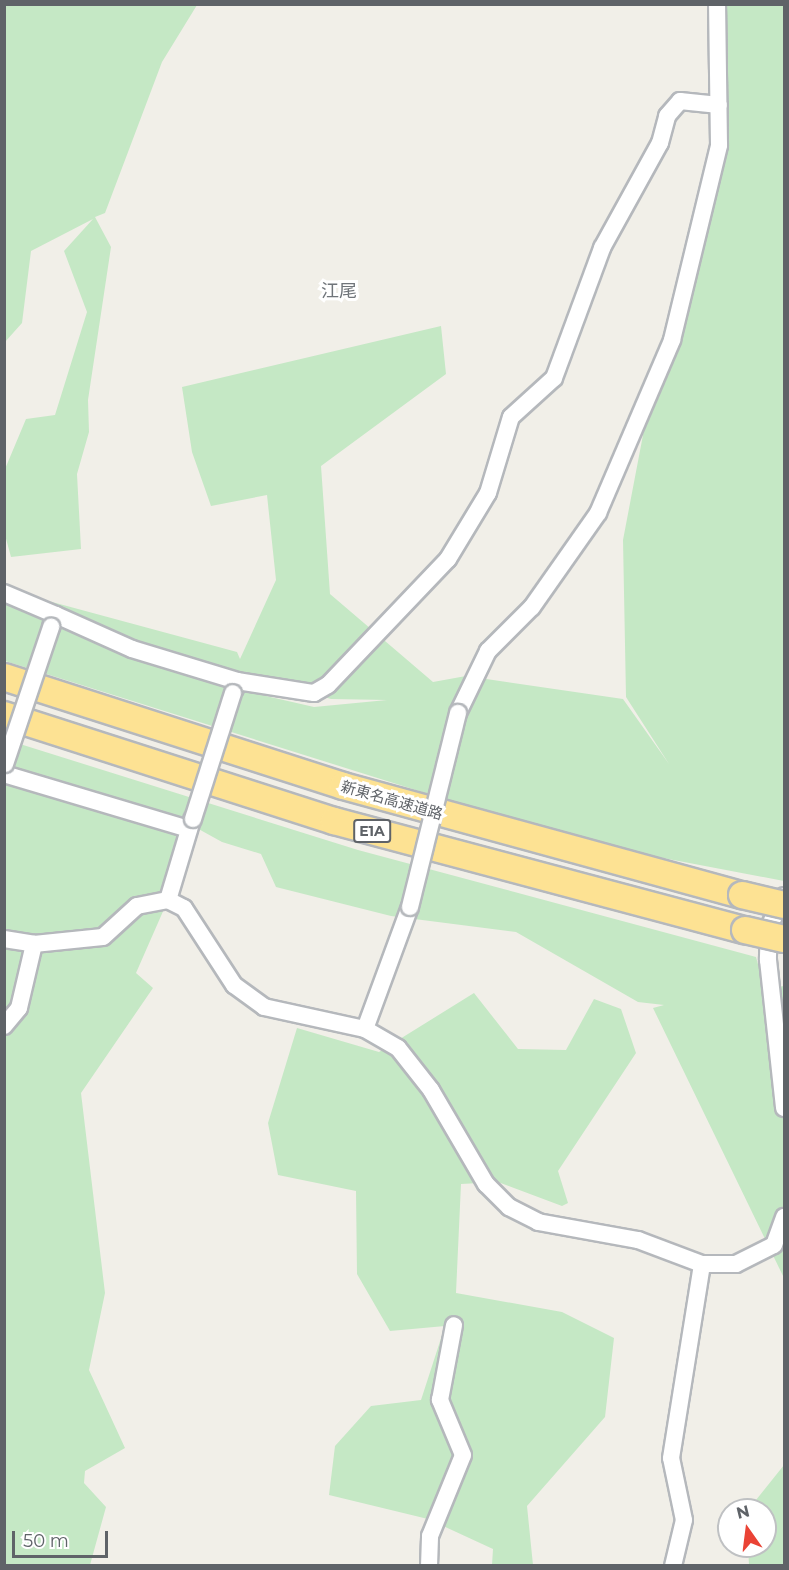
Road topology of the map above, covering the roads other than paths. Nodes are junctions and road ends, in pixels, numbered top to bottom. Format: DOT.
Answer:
graph roads {
  1 [pos="717,4"];
  2 [pos="719,105"];
  3 [pos="4,593"];
  4 [pos="54,621"];
  5 [pos="4,677"];
  6 [pos="235,687"];
  7 [pos="4,715"];
  8 [pos="5,765"];
  9 [pos="4,774"];
  10 [pos="191,824"];
  11 [pos="784,895"];
  12 [pos="168,900"];
  13 [pos="784,905"];
  14 [pos="784,939"];
  15 [pos="5,940"];
  16 [pos="34,944"];
  17 [pos="4,1026"];
  18 [pos="365,1029"];
  19 [pos="784,1108"];
  20 [pos="784,1217"];
  21 [pos="702,1264"];
  22 [pos="454,1324"];
  23 [pos="429,1566"];
  24 [pos="673,1566"];
  1 -- 2 [label="street"];
  2 -- 6 [label="street"];
  2 -- 18 [label="street, bridge"];
  3 -- 4 [label="street"];
  4 -- 6 [label="street"];
  4 -- 8 [label="street, bridge"];
  5 -- 13 [label="highway, 新東名高速道路 / E1A, bridge"];
  6 -- 10 [label="street, bridge"];
  7 -- 14 [label="highway, E1A, bridge"];
  9 -- 10 [label="street"];
  10 -- 12 [label="street"];
  11 -- 19 [label="street"];
  12 -- 16 [label="street"];
  12 -- 18 [label="street"];
  15 -- 16 [label="street"];
  16 -- 17 [label="street"];
  18 -- 21 [label="street"];
  20 -- 21 [label="street"];
  21 -- 24 [label="street"];
  22 -- 23 [label="street"];
}
